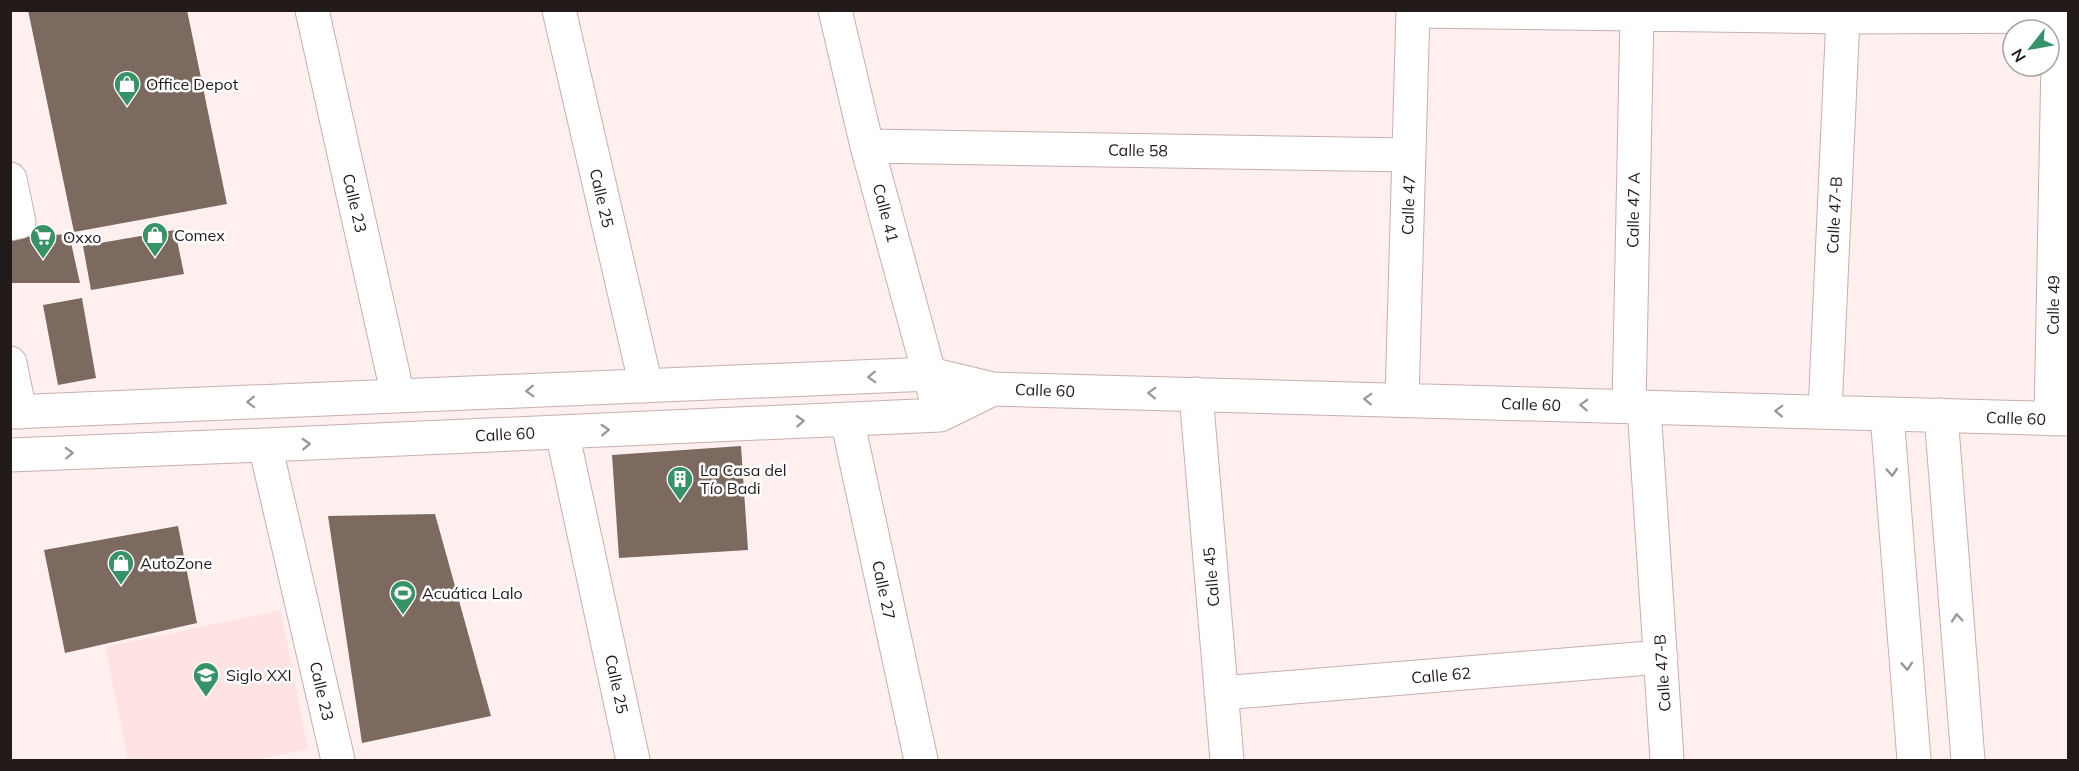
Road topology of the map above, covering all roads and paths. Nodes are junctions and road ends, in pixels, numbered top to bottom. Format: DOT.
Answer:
graph roads {
  1 [pos="312,10"];
  2 [pos="559,10"];
  3 [pos="835,10"];
  4 [pos="1413,11"];
  5 [pos="1637,14"];
  6 [pos="2062,14"];
  7 [pos="1844,17"];
  8 [pos="867,146"];
  9 [pos="1409,155"];
  10 [pos="10,179"];
  11 [pos="10,224"];
  12 [pos="10,363"];
  13 [pos="930,374"];
  14 [pos="646,386"];
  15 [pos="993,389"];
  16 [pos="1196,394"];
  17 [pos="398,396"];
  18 [pos="1402,400"];
  19 [pos="1637,406"];
  20 [pos="15,412"];
  21 [pos="1825,412"];
  22 [pos="1887,414"];
  23 [pos="940,415"];
  24 [pos="1941,416"];
  25 [pos="847,419"];
  26 [pos="2060,419"];
  27 [pos="562,432"];
  28 [pos="266,446"];
  29 [pos="10,455"];
  30 [pos="1661,657"];
  31 [pos="1221,693"];
  32 [pos="338,760"];
  33 [pos="633,760"];
  34 [pos="921,760"];
  35 [pos="1227,760"];
  36 [pos="1668,760"];
  37 [pos="1914,760"];
  38 [pos="1968,760"];
  1 -- 17 [label="street, Calle 23"];
  2 -- 14 [label="street, Calle 25"];
  3 -- 8 [label="street, Calle 41"];
  4 -- 5 [label="street"];
  4 -- 9 [label="street, Calle 47"];
  5 -- 7 [label="street"];
  5 -- 19 [label="street, Calle 47 A"];
  6 -- 7 [label="street"];
  6 -- 26 [label="street, Calle 49"];
  7 -- 21 [label="street, Calle 47-B"];
  8 -- 9 [label="street, Calle 58"];
  8 -- 13 [label="street, Calle 41"];
  9 -- 18 [label="street, Calle 47"];
  10 -- 11 [label="street"];
  12 -- 20 [label="street"];
  13 -- 14 [label="street, Calle 60, one-way"];
  13 -- 15 [label="street, Calle 60"];
  13 -- 23 [label="street, Calle 41"];
  14 -- 17 [label="street, Calle 60, one-way"];
  16 -- 15 [label="street, Calle 60, one-way"];
  15 -- 23 [label="street, Calle 60"];
  18 -- 16 [label="street, Calle 60, one-way"];
  16 -- 31 [label="street, Calle 45"];
  17 -- 20 [label="street, Calle 60, one-way"];
  19 -- 18 [label="street, Calle 60, one-way"];
  21 -- 19 [label="street, Calle 60, one-way"];
  19 -- 30 [label="street, Calle 47-B"];
  21 -- 22 [label="street, Calle 60"];
  22 -- 24 [label="street, Calle 60"];
  22 -- 37 [label="street, one-way"];
  23 -- 25 [label="street, Calle 60"];
  24 -- 26 [label="street, Calle 60"];
  38 -- 24 [label="street, one-way"];
  27 -- 25 [label="street, Calle 60, one-way"];
  25 -- 34 [label="street, Calle 27"];
  28 -- 27 [label="street, Calle 60, one-way"];
  27 -- 33 [label="street, Calle 25"];
  29 -- 28 [label="street, Calle 60, one-way"];
  28 -- 32 [label="street, Calle 23"];
  30 -- 31 [label="street, Calle 62"];
  30 -- 36 [label="street, Calle 47-B"];
  31 -- 35 [label="street, Calle 45"];
}
